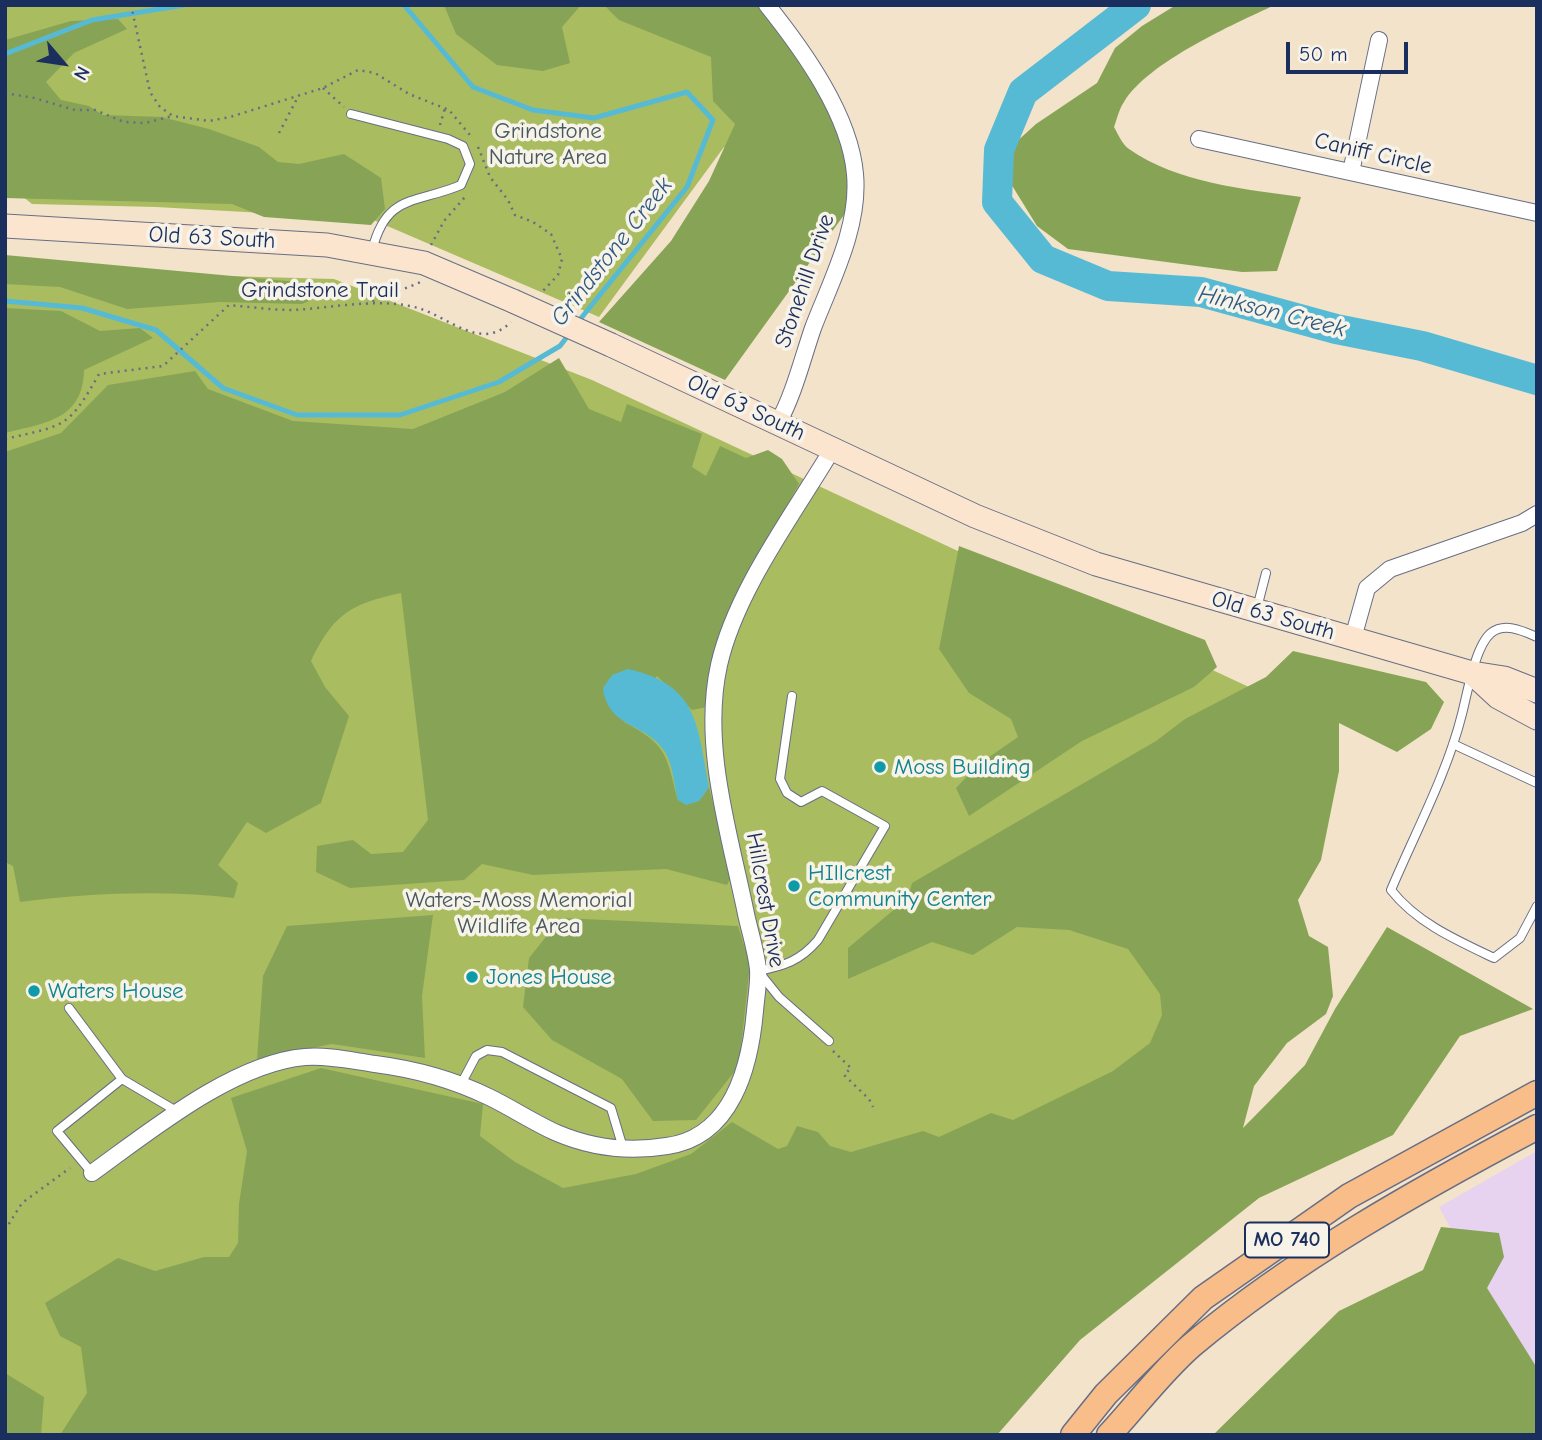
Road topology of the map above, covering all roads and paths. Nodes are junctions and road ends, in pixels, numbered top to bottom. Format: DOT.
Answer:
graph roads {
  1 [pos="131,5"];
  2 [pos="767,5"];
  3 [pos="1379,40"];
  4 [pos="323,88"];
  5 [pos="5,93"];
  6 [pos="299,95"];
  7 [pos="445,108"];
  8 [pos="351,114"];
  9 [pos="173,117"];
  10 [pos="279,133"];
  11 [pos="438,136"];
  12 [pos="1199,139"];
  13 [pos="1350,172"];
  14 [pos="1537,213"];
  15 [pos="5,226"];
  16 [pos="372,251"];
  17 [pos="521,306"];
  18 [pos="778,423"];
  19 [pos="5,439"];
  20 [pos="833,448"];
  21 [pos="1537,514"];
  22 [pos="1266,573"];
  23 [pos="1256,612"];
  24 [pos="1537,637"];
  25 [pos="1353,638"];
  26 [pos="1472,673"];
  27 [pos="1537,691"];
  28 [pos="792,696"];
  29 [pos="1537,718"];
  30 [pos="1453,744"];
  31 [pos="1537,783"];
  32 [pos="1537,906"];
  33 [pos="758,971"];
  34 [pos="69,1008"];
  35 [pos="829,1041"];
  36 [pos="122,1079"];
  37 [pos="460,1086"];
  38 [pos="1537,1093"];
  39 [pos="873,1107"];
  40 [pos="178,1112"];
  41 [pos="1537,1127"];
  42 [pos="624,1148"];
  43 [pos="86,1167"];
  44 [pos="5,1230"];
  45 [pos="1073,1435"];
  46 [pos="1109,1435"];
  1 -- 9 [label="path"];
  2 -- 18 [label="street, Stonehill Drive"];
  3 -- 13 [label="street"];
  4 -- 6 [label="path, Grindstone Trail"];
  4 -- 7 [label="path, Grindstone Trail"];
  4 -- 8 [label="path"];
  5 -- 9 [label="path, Grindstone Trail"];
  6 -- 9 [label="path, Grindstone Trail"];
  6 -- 10 [label="path"];
  7 -- 11 [label="path"];
  7 -- 17 [label="path, Grindstone Trail"];
  8 -- 11 [label="lane"];
  11 -- 16 [label="lane"];
  12 -- 13 [label="street, Caniff Circle"];
  13 -- 14 [label="street, Caniff Circle"];
  15 -- 16 [label="main road, Old 63 South"];
  16 -- 17 [label="main road, Old 63 South"];
  17 -- 18 [label="main road, Old 63 South, bridge"];
  17 -- 19 [label="path, Grindstone Trail"];
  18 -- 20 [label="main road, Old 63 South"];
  20 -- 23 [label="main road, Old 63 South"];
  20 -- 33 [label="street, Hillcrest Drive"];
  21 -- 25 [label="street"];
  22 -- 23 [label="lane"];
  23 -- 25 [label="main road, Old 63 South"];
  24 -- 26 [label="lane"];
  25 -- 26 [label="main road, Old 63 South"];
  26 -- 27 [label="main road, Old 63 South"];
  26 -- 29 [label="main road, Old 63 South"];
  26 -- 30 [label="lane"];
  28 -- 33 [label="lane"];
  30 -- 31 [label="lane"];
  30 -- 32 [label="lane"];
  33 -- 35 [label="lane"];
  33 -- 42 [label="street, Hillcrest Drive"];
  34 -- 36 [label="lane"];
  35 -- 39 [label="path"];
  36 -- 40 [label="lane"];
  36 -- 43 [label="lane"];
  37 -- 40 [label="street, Hillcrest Drive"];
  37 -- 42 [label="street, Hillcrest Drive"];
  37 -- 42 [label="lane"];
  38 -- 45 [label="main road, MO 740"];
  40 -- 43 [label="street, Hillcrest Drive"];
  41 -- 46 [label="main road, MO 740"];
  43 -- 44 [label="path"];
}
